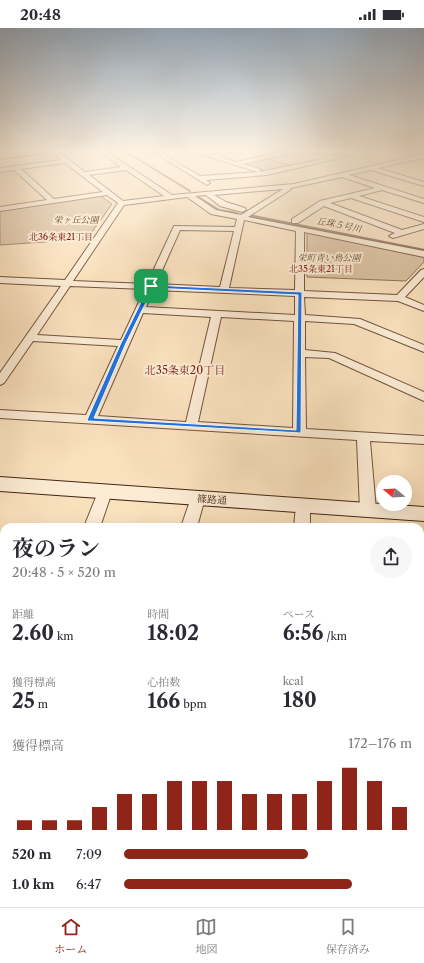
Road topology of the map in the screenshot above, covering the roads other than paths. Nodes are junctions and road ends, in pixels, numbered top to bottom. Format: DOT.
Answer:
graph roads {
  1 [pos="41,191"];
  2 [pos="106,191"];
  3 [pos="161,191"];
  4 [pos="227,191"];
  5 [pos="285,191"];
  6 [pos="371,191"];
  7 [pos="392,191"];
  8 [pos="220,192"];
  9 [pos="109,193"];
  10 [pos="207,193"];
  11 [pos="188,195"];
  12 [pos="352,196"];
  13 [pos="170,197"];
  14 [pos="424,201"];
  15 [pos="53,202"];
  16 [pos="122,203"];
  17 [pos="323,203"];
  18 [pos="0,210"];
  19 [pos="252,212"];
  20 [pos="241,218"];
  21 [pos="424,220"];
  22 [pos="298,226"];
  23 [pos="424,226"];
  24 [pos="238,229"];
  25 [pos="402,233"];
  26 [pos="385,238"];
  27 [pos="424,246"];
  28 [pos="424,254"];
  29 [pos="423,275"];
  30 [pos="0,280"];
  31 [pos="68,283"];
  32 [pos="151,286"];
  33 [pos="224,290"];
  34 [pos="301,293"];
  35 [pos="399,298"];
  36 [pos="424,308"];
  37 [pos="140,310"];
  38 [pos="217,314"];
  39 [pos="300,318"];
  40 [pos="29,338"];
  41 [pos="124,343"];
  42 [pos="422,346"];
  43 [pos="300,353"];
  44 [pos="0,380"];
  45 [pos="424,397"];
  46 [pos="0,414"];
  47 [pos="90,420"];
  48 [pos="191,426"];
  49 [pos="299,432"];
  50 [pos="363,436"];
  51 [pos="424,440"];
  52 [pos="0,484"];
  53 [pos="105,492"];
  54 [pos="198,498"];
  55 [pos="303,506"];
  56 [pos="368,510"];
  57 [pos="424,514"];
  58 [pos="93,523"];
  59 [pos="190,523"];
  60 [pos="302,523"];
  1 -- 15 [label="street"];
  2 -- 9 [label="street"];
  3 -- 13 [label="street"];
  4 -- 8 [label="street"];
  5 -- 19 [label="street"];
  6 -- 12 [label="street"];
  7 -- 14 [label="street"];
  8 -- 10 [label="street"];
  9 -- 15 [label="street"];
  9 -- 16 [label="street"];
  10 -- 11 [label="street"];
  10 -- 19 [label="street"];
  11 -- 13 [label="street"];
  11 -- 20 [label="street"];
  12 -- 17 [label="street"];
  12 -- 21 [label="street"];
  13 -- 16 [label="street"];
  15 -- 18 [label="street"];
  16 -- 31 [label="street"];
  17 -- 22 [label="street"];
  17 -- 25 [label="street"];
  19 -- 20 [label="street"];
  19 -- 22 [label="street"];
  20 -- 22 [label="street"];
  20 -- 24 [label="street"];
  22 -- 26 [label="street"];
  22 -- 28 [label="street"];
  22 -- 34 [label="street"];
  23 -- 25 [label="street"];
  24 -- 32 [label="street"];
  24 -- 33 [label="street"];
  25 -- 26 [label="street"];
  26 -- 27 [label="street"];
  29 -- 35 [label="street"];
  30 -- 31 [label="street"];
  31 -- 32 [label="street"];
  31 -- 40 [label="street"];
  32 -- 33 [label="street"];
  32 -- 37 [label="street"];
  33 -- 34 [label="street"];
  34 -- 35 [label="street"];
  34 -- 39 [label="street"];
  35 -- 36 [label="street"];
  37 -- 38 [label="street"];
  37 -- 41 [label="street"];
  38 -- 39 [label="street"];
  38 -- 48 [label="street"];
  39 -- 42 [label="street"];
  39 -- 43 [label="street"];
  40 -- 41 [label="street"];
  40 -- 44 [label="street"];
  41 -- 47 [label="street"];
  43 -- 45 [label="street"];
  43 -- 49 [label="street"];
  46 -- 47 [label="street"];
  47 -- 48 [label="street"];
  48 -- 49 [label="street"];
  49 -- 50 [label="street"];
  50 -- 51 [label="street"];
  50 -- 56 [label="street"];
  52 -- 53 [label="street, 篠路通"];
  53 -- 54 [label="street, 篠路通"];
  53 -- 58 [label="street"];
  54 -- 55 [label="street, 篠路通"];
  54 -- 59 [label="street"];
  55 -- 56 [label="street, 篠路通"];
  55 -- 60 [label="street"];
  56 -- 57 [label="street, 篠路通"];
}
